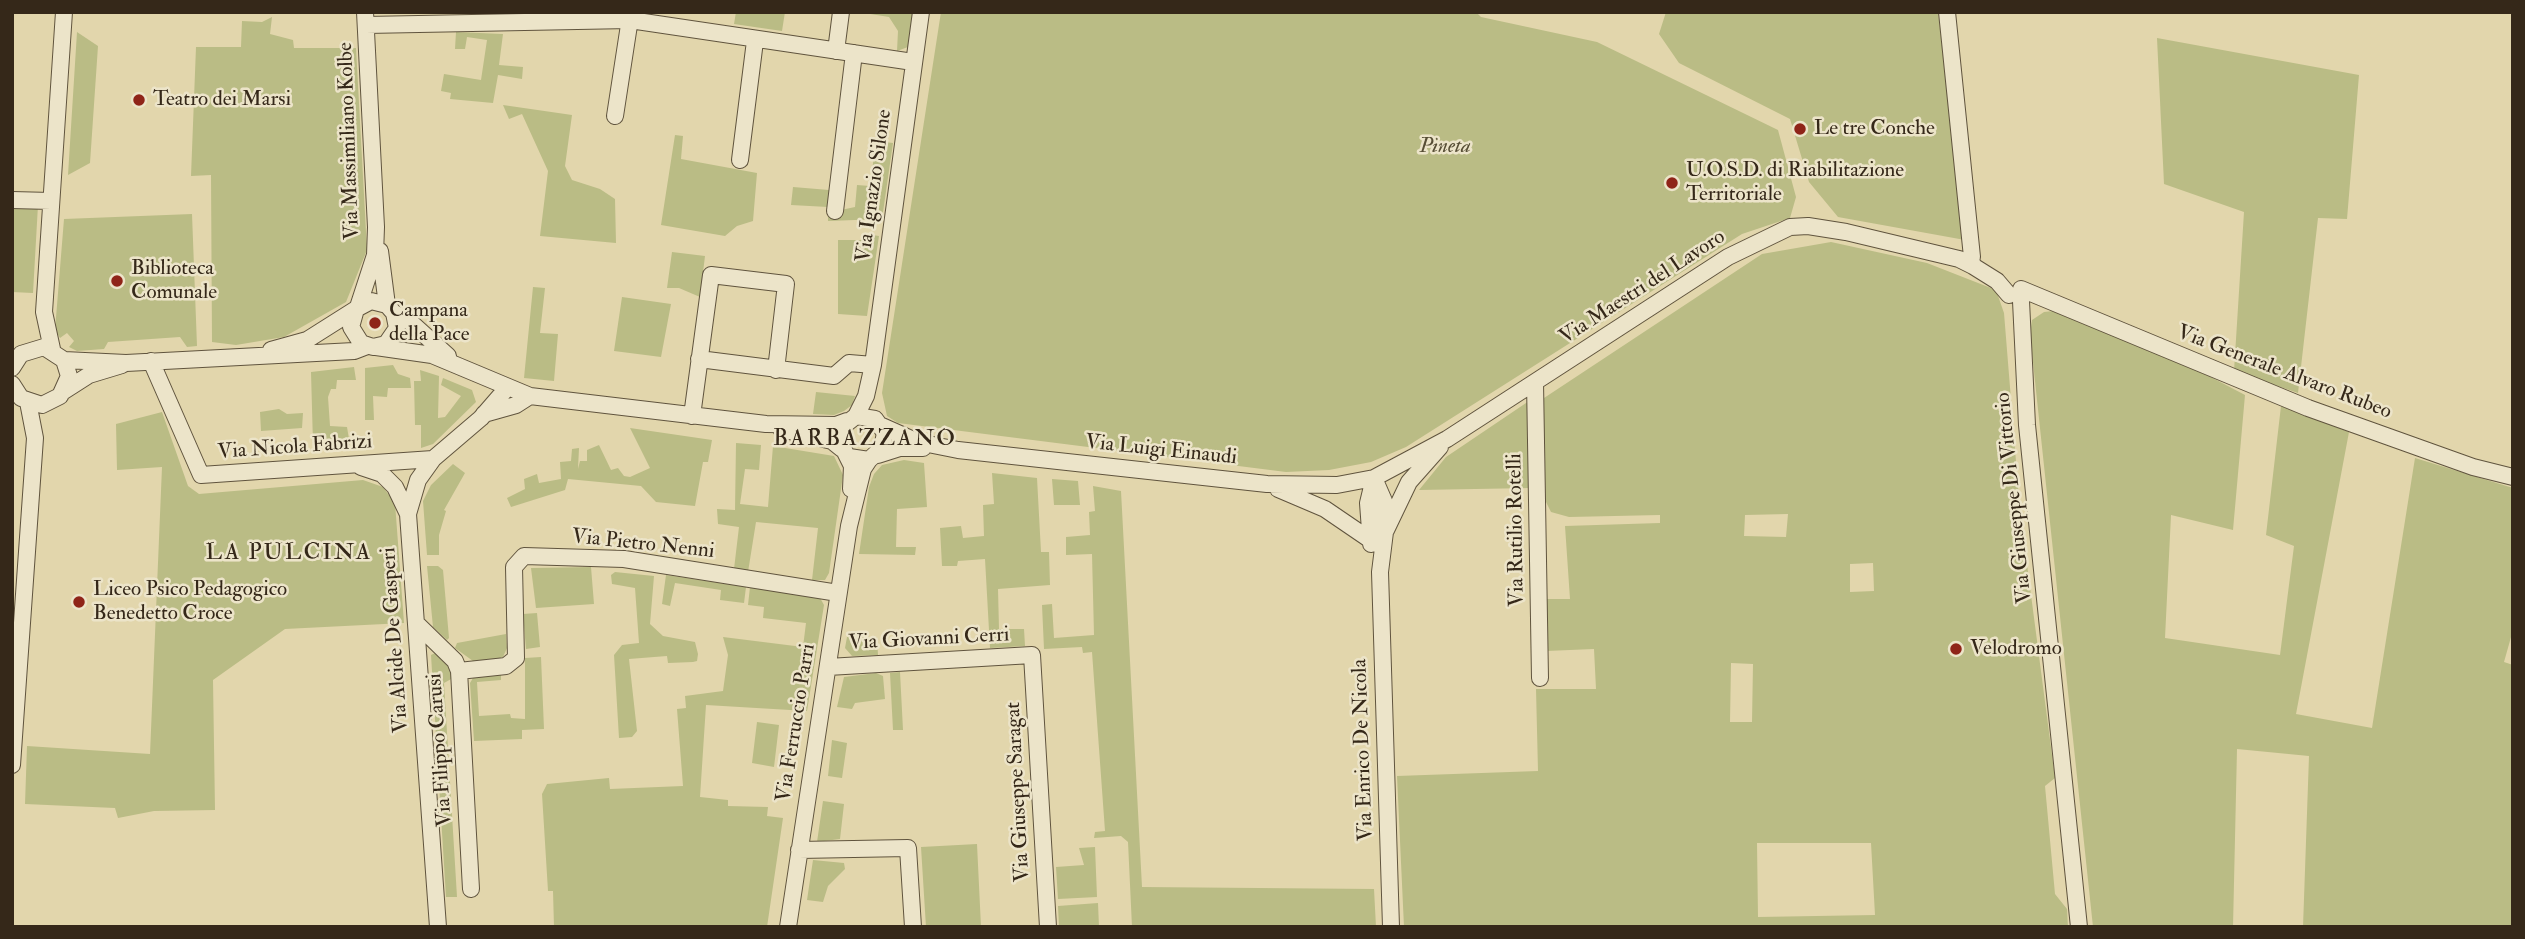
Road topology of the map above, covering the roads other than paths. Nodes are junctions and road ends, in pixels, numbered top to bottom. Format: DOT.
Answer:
graph roads {
  1 [pos="64,12"];
  2 [pos="841,12"];
  3 [pos="921,12"];
  4 [pos="1947,12"];
  5 [pos="630,16"];
  6 [pos="519,17"];
  7 [pos="365,19"];
  8 [pos="755,41"];
  9 [pos="836,51"];
  10 [pos="854,53"];
  11 [pos="913,62"];
  12 [pos="615,116"];
  13 [pos="740,160"];
  14 [pos="12,200"];
  15 [pos="51,201"];
  16 [pos="835,211"];
  17 [pos="376,227"];
  18 [pos="1974,258"];
  19 [pos="2017,298"];
  20 [pos="357,308"];
  21 [pos="391,309"];
  22 [pos="44,316"];
  23 [pos="371,347"];
  24 [pos="28,349"];
  25 [pos="58,355"];
  26 [pos="245,356"];
  27 [pos="699,359"];
  28 [pos="151,361"];
  29 [pos="125,363"];
  30 [pos="873,365"];
  31 [pos="461,366"];
  32 [pos="12,368"];
  33 [pos="776,370"];
  34 [pos="477,374"];
  35 [pos="1535,382"];
  36 [pos="507,388"];
  37 [pos="64,391"];
  38 [pos="18,394"];
  39 [pos="530,396"];
  40 [pos="49,403"];
  41 [pos="484,414"];
  42 [pos="692,416"];
  43 [pos="851,418"];
  44 [pos="878,423"];
  45 [pos="766,424"];
  46 [pos="35,438"];
  47 [pos="1447,439"];
  48 [pos="944,447"];
  49 [pos="846,453"];
  50 [pos="873,457"];
  51 [pos="433,459"];
  52 [pos="355,465"];
  53 [pos="2513,477"];
  54 [pos="1374,478"];
  55 [pos="1266,484"];
  56 [pos="408,514"];
  57 [pos="849,526"];
  58 [pos="1385,532"];
  59 [pos="1369,539"];
  60 [pos="1380,572"];
  61 [pos="838,593"];
  62 [pos="417,624"];
  63 [pos="1032,655"];
  64 [pos="828,667"];
  65 [pos="459,671"];
  66 [pos="1540,678"];
  67 [pos="12,765"];
  68 [pos="799,850"];
  69 [pos="471,889"];
  70 [pos="438,927"];
  71 [pos="788,927"];
  72 [pos="912,927"];
  73 [pos="1048,927"];
  74 [pos="1391,927"];
  75 [pos="2079,927"];
  1 -- 15 [label="street"];
  2 -- 9 [label="street"];
  3 -- 11 [label="street, Via Ignazio Silone"];
  4 -- 18 [label="street"];
  5 -- 6 [label="street"];
  5 -- 8 [label="street"];
  5 -- 12 [label="street"];
  6 -- 7 [label="street"];
  7 -- 17 [label="street, Via Massimiliano Kolbe"];
  8 -- 9 [label="street"];
  8 -- 13 [label="street"];
  9 -- 10 [label="street"];
  10 -- 11 [label="street"];
  10 -- 16 [label="street"];
  11 -- 30 [label="street, Via Ignazio Silone"];
  14 -- 15 [label="street"];
  15 -- 22 [label="street"];
  17 -- 20 [label="street, Via Massimiliano Kolbe"];
  17 -- 21 [label="street"];
  18 -- 19 [label="street, Via Maestri del Lavoro"];
  18 -- 35 [label="street, Via Maestri del Lavoro"];
  19 -- 53 [label="street, Via Generale Alvaro Rubeo"];
  19 -- 75 [label="street, Via Giuseppe Di Vittorio"];
  20 -- 21 [label="street"];
  20 -- 23 [label="street"];
  20 -- 26 [label="street"];
  21 -- 23 [label="street"];
  21 -- 31 [label="street"];
  22 -- 24 [label="street"];
  22 -- 25 [label="street"];
  23 -- 26 [label="street"];
  23 -- 31 [label="street"];
  24 -- 25 [label="street"];
  24 -- 32 [label="street"];
  25 -- 29 [label="street"];
  25 -- 37 [label="street"];
  26 -- 28 [label="street"];
  27 -- 33 [label="street"];
  27 -- 33 [label="street"];
  27 -- 42 [label="street"];
  28 -- 29 [label="street"];
  28 -- 52 [label="street, Via Nicola Fabrizi"];
  29 -- 37 [label="street"];
  30 -- 33 [label="street"];
  30 -- 43 [label="street, Via Ignazio Silone"];
  30 -- 44 [label="street, Via Ignazio Silone"];
  31 -- 34 [label="street"];
  34 -- 36 [label="street"];
  34 -- 41 [label="street"];
  35 -- 47 [label="street, Via Maestri del Lavoro"];
  35 -- 66 [label="street, Via Rutilio Rotelli"];
  36 -- 39 [label="street"];
  36 -- 41 [label="street, Via Alcide De Gasperi"];
  37 -- 40 [label="street"];
  38 -- 40 [label="street"];
  38 -- 46 [label="street"];
  39 -- 41 [label="street"];
  39 -- 42 [label="street"];
  40 -- 46 [label="street"];
  41 -- 51 [label="street, Via Alcide De Gasperi"];
  42 -- 45 [label="street"];
  43 -- 44 [label="street"];
  43 -- 45 [label="street"];
  43 -- 49 [label="street"];
  44 -- 48 [label="street, Via Luigi Einaudi"];
  44 -- 50 [label="street"];
  45 -- 49 [label="street"];
  46 -- 67 [label="street"];
  47 -- 54 [label="street, Via Maestri del Lavoro"];
  47 -- 58 [label="street"];
  48 -- 50 [label="street, Via Luigi Einaudi"];
  48 -- 55 [label="street, Via Luigi Einaudi"];
  49 -- 50 [label="street"];
  49 -- 57 [label="street, Via Ferruccio Parri"];
  50 -- 57 [label="street, Via Ferruccio Parri"];
  51 -- 52 [label="street, Via Nicola Fabrizi"];
  51 -- 56 [label="street, Via Alcide De Gasperi"];
  52 -- 56 [label="street"];
  54 -- 55 [label="street, Via Luigi Einaudi"];
  54 -- 58 [label="street"];
  54 -- 59 [label="street"];
  55 -- 59 [label="street"];
  56 -- 62 [label="street, Via Alcide De Gasperi"];
  57 -- 61 [label="street, Via Ferruccio Parri"];
  58 -- 60 [label="street"];
  59 -- 60 [label="street"];
  60 -- 74 [label="street, Via Enrico De Nicola"];
  61 -- 64 [label="street, Via Ferruccio Parri"];
  61 -- 65 [label="street, Via Pietro Nenni"];
  62 -- 65 [label="street, Via Filippo Carusi"];
  62 -- 70 [label="street, Via Alcide De Gasperi"];
  63 -- 64 [label="street, Via Giovanni Cerri"];
  63 -- 73 [label="street, Via Giuseppe Saragat"];
  64 -- 68 [label="street, Via Ferruccio Parri"];
  65 -- 69 [label="street, Via Filippo Carusi"];
  68 -- 71 [label="street, Via Ferruccio Parri"];
  68 -- 72 [label="street"];
}
